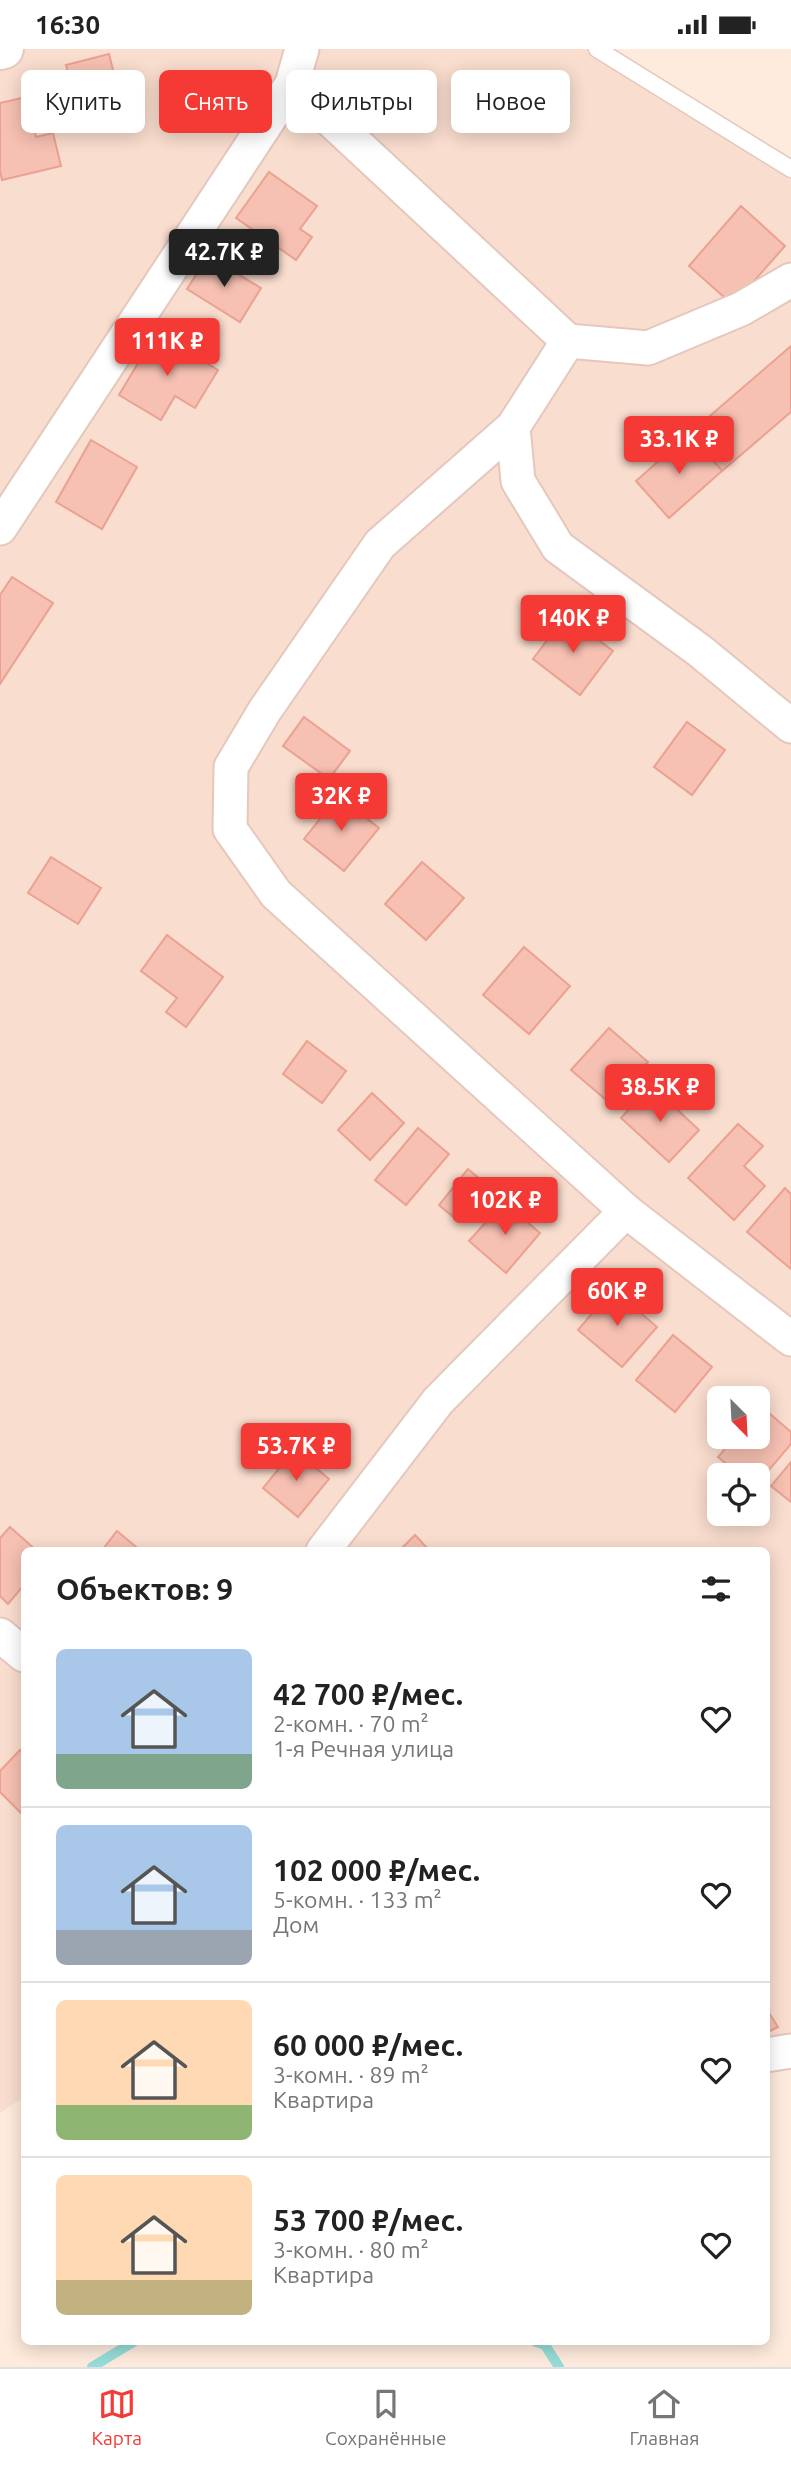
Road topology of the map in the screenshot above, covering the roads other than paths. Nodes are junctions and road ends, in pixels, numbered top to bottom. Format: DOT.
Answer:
graph roads {
  1 [pos="302,49"];
  2 [pos="597,49"];
  3 [pos="296,70"];
  4 [pos="286,92"];
  5 [pos="345,133"];
  6 [pos="791,169"];
  7 [pos="791,281"];
  8 [pos="568,341"];
  9 [pos="513,426"];
  10 [pos="0,528"];
  11 [pos="791,726"];
  12 [pos="626,1211"];
  13 [pos="791,1339"];
  14 [pos="326,1547"];
  15 [pos="0,1635"];
  16 [pos="21,1652"];
  17 [pos="791,2051"];
  18 [pos="770,2054"];
  1 -- 3 [label="street"];
  2 -- 6 [label="lane"];
  4 -- 10 [label="street"];
  5 -- 8 [label="street"];
  7 -- 8 [label="street"];
  8 -- 9 [label="street"];
  9 -- 11 [label="street"];
  9 -- 12 [label="street"];
  12 -- 13 [label="street"];
  12 -- 14 [label="street"];
  15 -- 16 [label="street"];
  17 -- 18 [label="street"];
}
